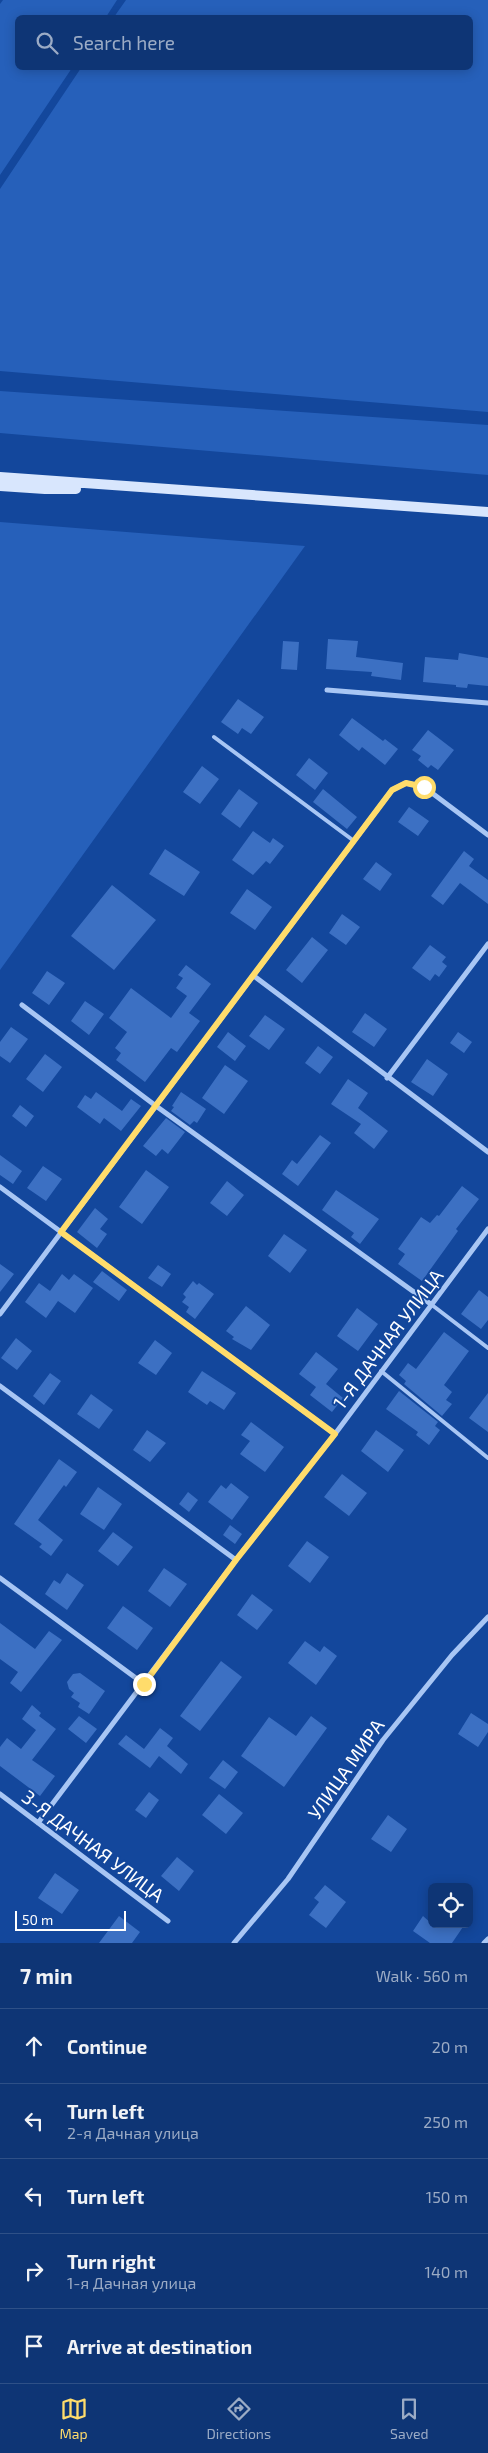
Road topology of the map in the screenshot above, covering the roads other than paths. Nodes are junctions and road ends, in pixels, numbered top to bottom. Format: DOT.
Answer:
graph roads {
  1 [pos="0,478"];
  2 [pos="0,486"];
  3 [pos="139,487"];
  4 [pos="488,512"];
  5 [pos="327,690"];
  6 [pos="488,703"];
  7 [pos="214,737"];
  8 [pos="488,835"];
  9 [pos="354,841"];
  10 [pos="488,944"];
  11 [pos="254,976"];
  12 [pos="22,1005"];
  13 [pos="387,1078"];
  14 [pos="156,1106"];
  15 [pos="488,1152"];
  16 [pos="0,1187"];
  17 [pos="488,1229"];
  18 [pos="61,1232"];
  19 [pos="432,1305"];
  20 [pos="0,1314"];
  21 [pos="488,1348"];
  22 [pos="381,1371"];
  23 [pos="0,1386"];
  24 [pos="335,1434"];
  25 [pos="488,1458"];
  26 [pos="236,1560"];
  27 [pos="0,1578"];
  28 [pos="488,1618"];
  29 [pos="144,1684"];
  30 [pos="0,1794"];
  31 [pos="38,1823"];
  32 [pos="168,1921"];
  33 [pos="488,1939"];
  34 [pos="234,1943"];
  35 [pos="484,1943"];
  1 -- 3 [label="main road"];
  2 -- 3 [label="main road"];
  3 -- 4 [label="main road"];
  5 -- 6 [label="street"];
  7 -- 9 [label="lane"];
  8 -- 9 [label="street"];
  9 -- 11 [label="street"];
  10 -- 13 [label="street"];
  11 -- 13 [label="street"];
  11 -- 14 [label="street"];
  12 -- 14 [label="street"];
  13 -- 15 [label="street"];
  14 -- 18 [label="street"];
  14 -- 19 [label="street"];
  16 -- 18 [label="street"];
  17 -- 19 [label="street, 1-Я ДАЧНАЯ УЛИЦА"];
  18 -- 20 [label="street"];
  18 -- 24 [label="street"];
  19 -- 21 [label="lane"];
  19 -- 22 [label="street, 1-Я ДАЧНАЯ УЛИЦА"];
  22 -- 24 [label="street, 1-Я ДАЧНАЯ УЛИЦА"];
  22 -- 25 [label="lane"];
  23 -- 26 [label="street"];
  24 -- 26 [label="street, 1-Я ДАЧНАЯ УЛИЦА"];
  26 -- 29 [label="street, 1-Я ДАЧНАЯ УЛИЦА"];
  27 -- 29 [label="street"];
  28 -- 34 [label="street, УЛИЦА МИРА"];
  29 -- 31 [label="street, 1-Я ДАЧНАЯ УЛИЦА"];
  30 -- 31 [label="street, 3-Я ДАЧНАЯ УЛИЦА"];
  31 -- 32 [label="street, 3-Я ДАЧНАЯ УЛИЦА"];
  33 -- 35 [label="street"];
}
